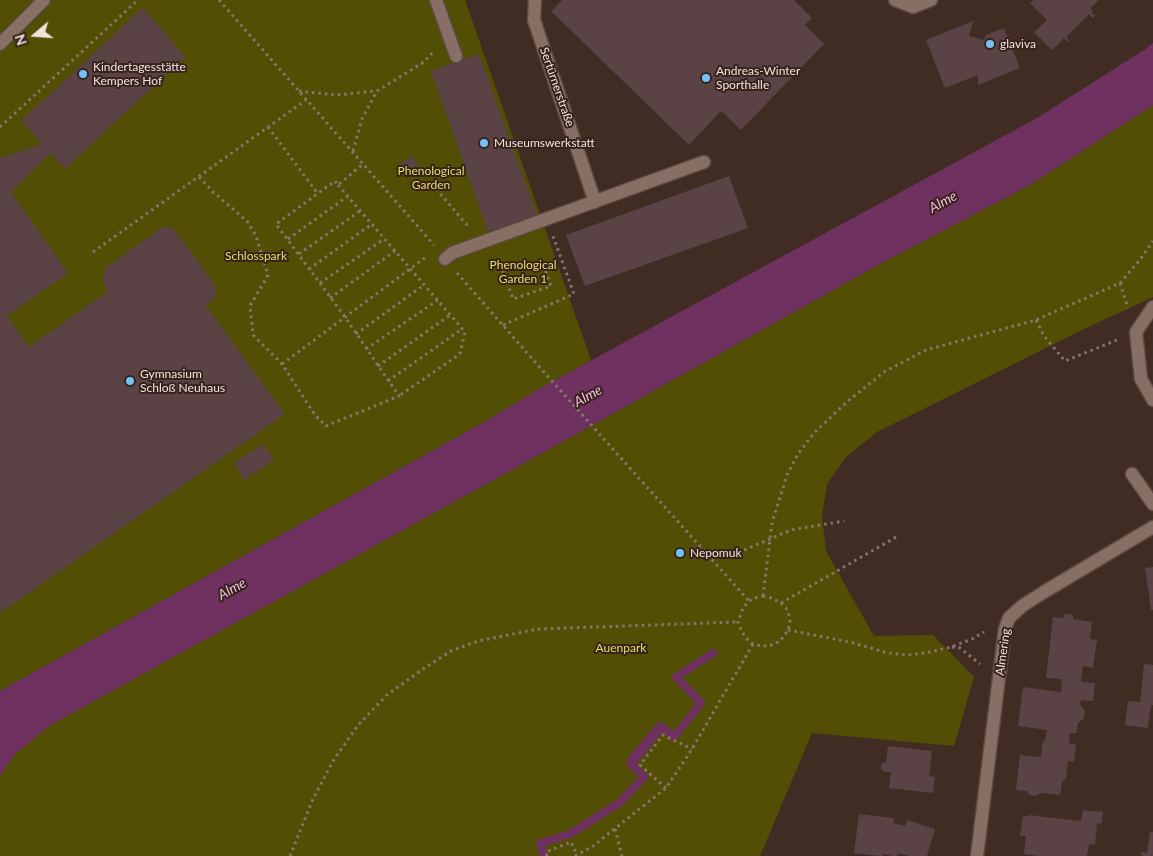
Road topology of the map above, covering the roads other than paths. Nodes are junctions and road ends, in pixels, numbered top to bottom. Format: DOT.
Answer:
graph roads {
  1 [pos="44,0"];
  2 [pos="436,0"];
  3 [pos="535,0"];
  4 [pos="896,0"];
  5 [pos="931,0"];
  6 [pos="0,44"];
  7 [pos="456,56"];
  8 [pos="704,162"];
  9 [pos="595,202"];
  10 [pos="446,259"];
  11 [pos="1153,307"];
  12 [pos="1153,400"];
  13 [pos="1132,474"];
  14 [pos="1153,504"];
  15 [pos="1153,527"];
  16 [pos="977,856"];
  1 -- 6 [label="street"];
  2 -- 7 [label="street"];
  3 -- 9 [label="street, Sertürnerstraße"];
  4 -- 5 [label="street"];
  8 -- 9 [label="street"];
  9 -- 10 [label="street"];
  11 -- 12 [label="street"];
  13 -- 14 [label="street"];
  15 -- 16 [label="street, Almering"];
}
